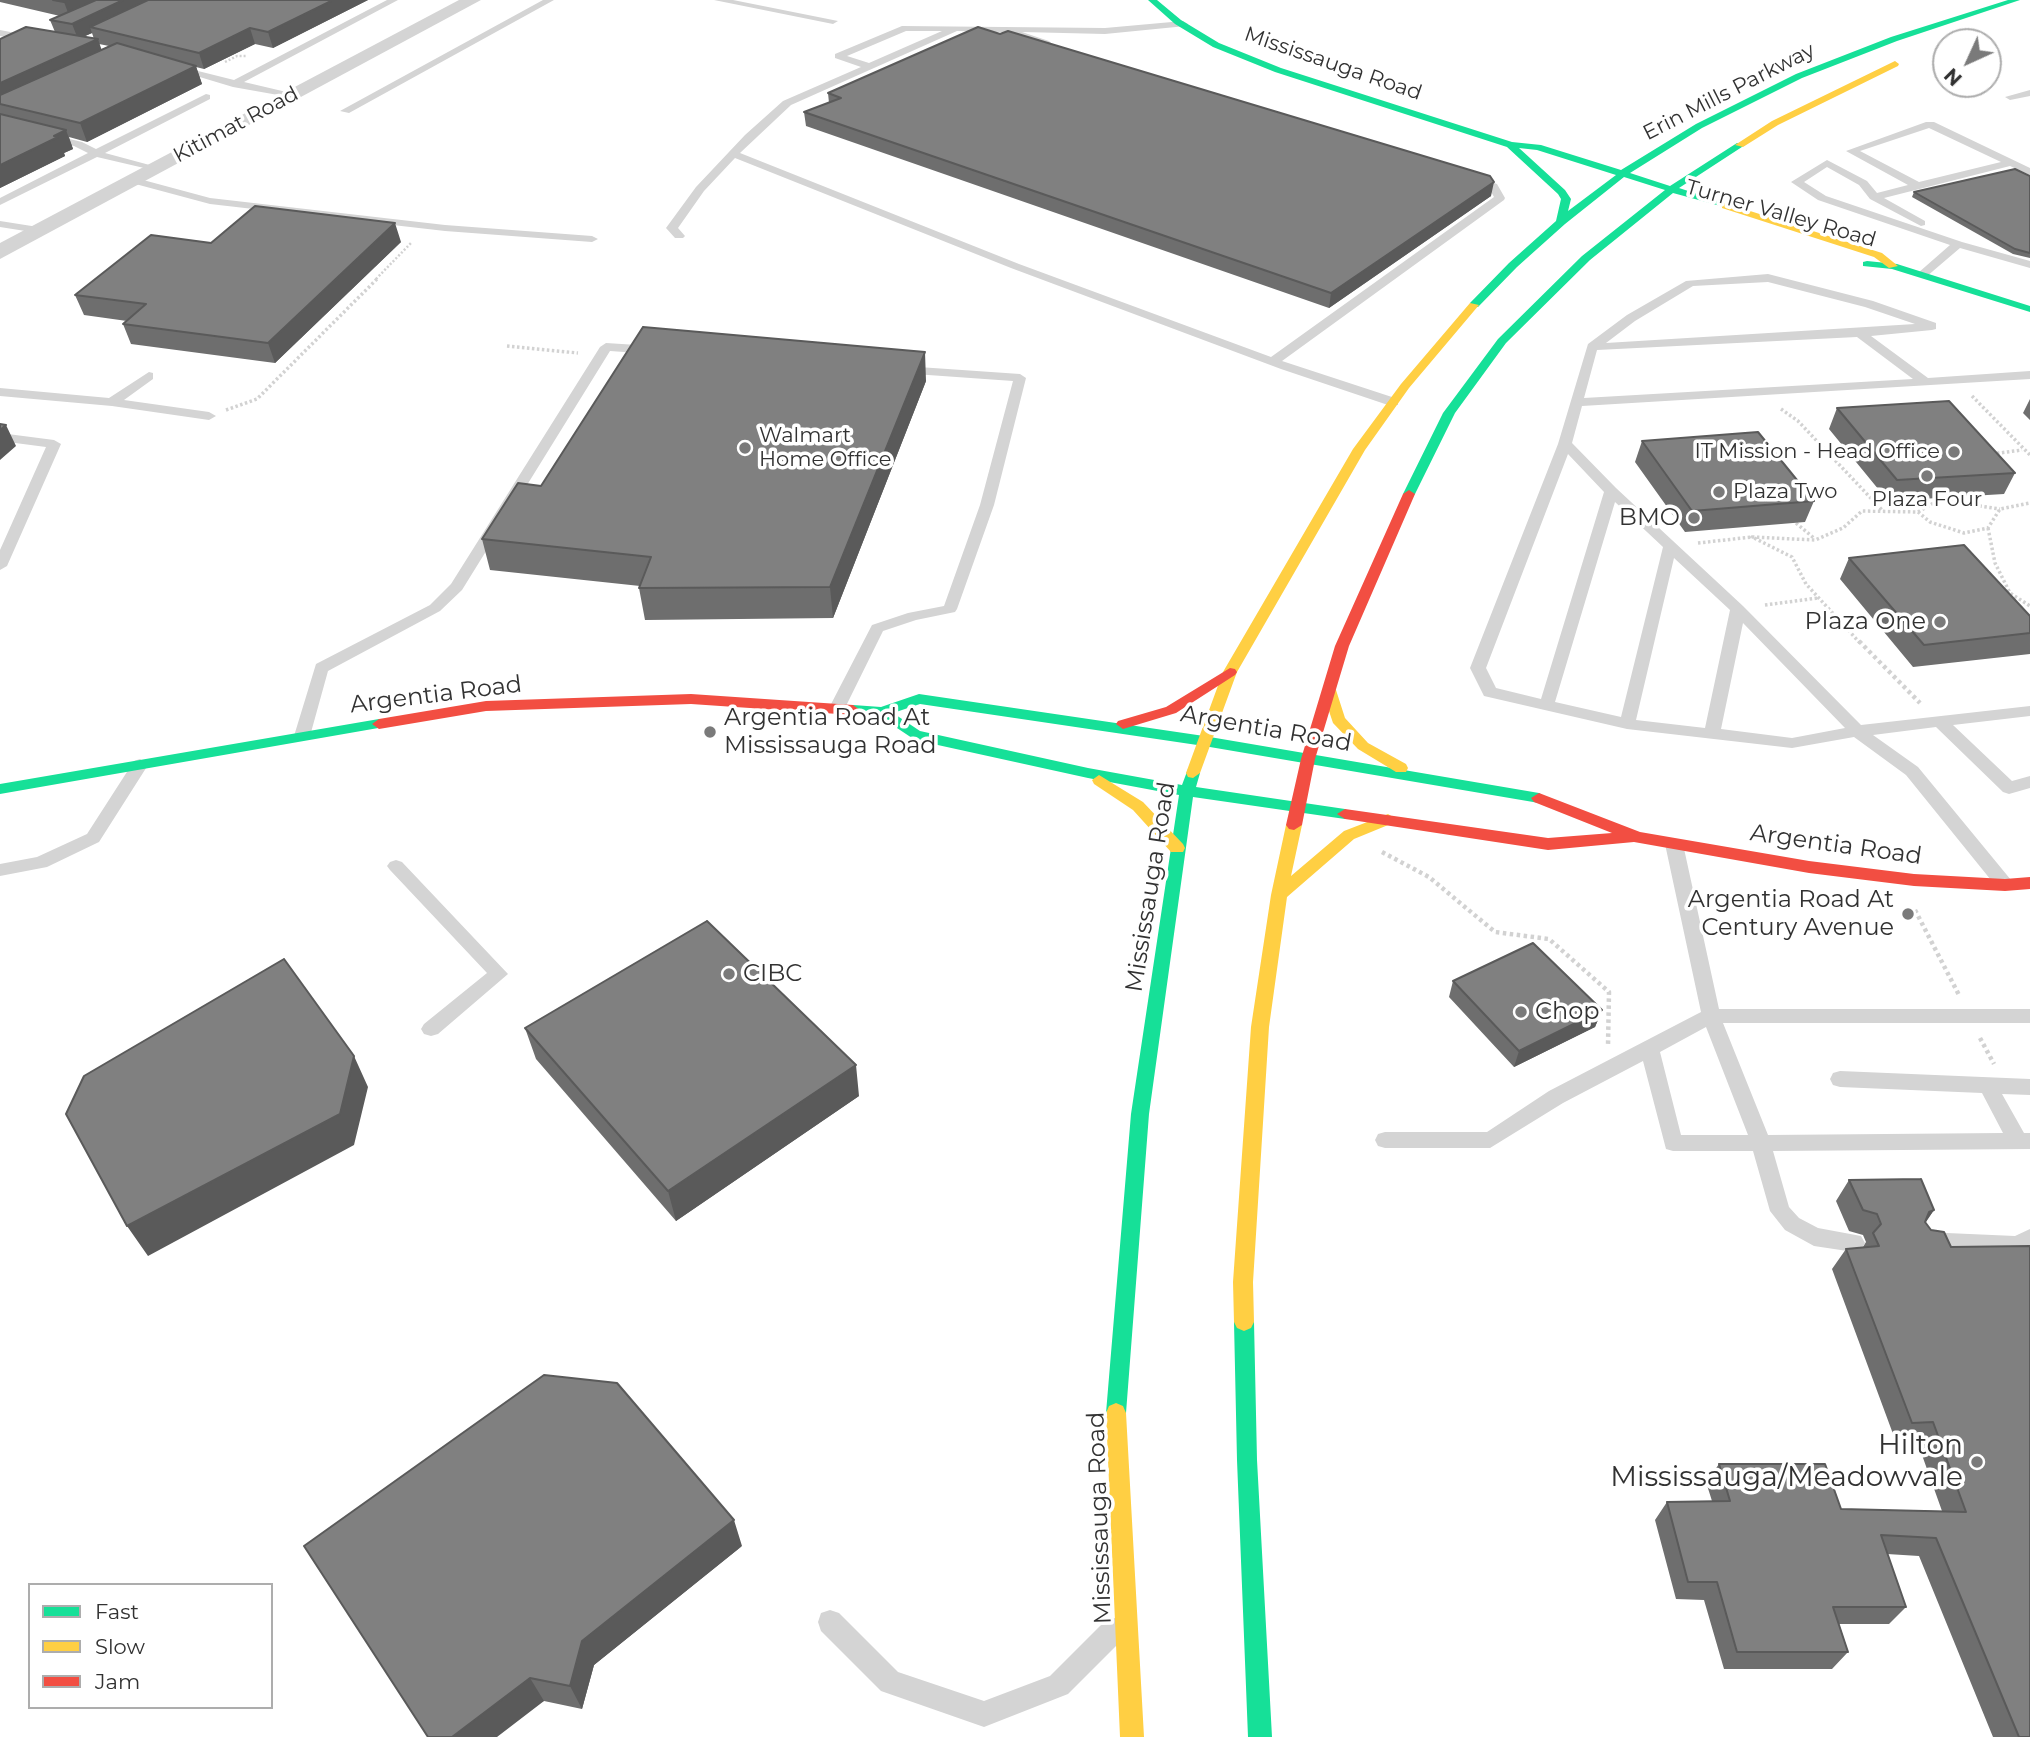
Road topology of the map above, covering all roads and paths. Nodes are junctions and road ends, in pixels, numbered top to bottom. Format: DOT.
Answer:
graph roads {
  1 [pos="394,0"];
  2 [pos="472,0"];
  3 [pos="550,0"];
  4 [pos="718,0"];
  5 [pos="1152,0"];
  6 [pos="2016,0"];
  7 [pos="833,21"];
  8 [pos="1182,24"];
  9 [pos="956,28"];
  10 [pos="1006,30"];
  11 [pos="0,33"];
  12 [pos="42,38"];
  13 [pos="1052,45"];
  14 [pos="1906,60"];
  15 [pos="161,65"];
  16 [pos="868,66"];
  17 [pos="233,84"];
  18 [pos="2030,93"];
  19 [pos="291,96"];
  20 [pos="206,97"];
  21 [pos="2010,97"];
  22 [pos="345,111"];
  23 [pos="0,125"];
  24 [pos="1517,151"];
  25 [pos="98,154"];
  26 [pos="733,154"];
  27 [pos="2011,163"];
  28 [pos="153,169"];
  29 [pos="2030,172"];
  30 [pos="1623,173"];
  31 [pos="1463,174"];
  32 [pos="1713,175"];
  33 [pos="132,180"];
  34 [pos="1608,184"];
  35 [pos="1916,185"];
  36 [pos="1672,189"];
  37 [pos="1874,197"];
  38 [pos="1658,200"];
  39 [pos="0,202"];
  40 [pos="1560,222"];
  41 [pos="0,224"];
  42 [pos="428,225"];
  43 [pos="38,230"];
  44 [pos="1802,230"];
  45 [pos="679,236"];
  46 [pos="592,239"];
  47 [pos="1958,244"];
  48 [pos="0,252"];
  49 [pos="2030,265"];
  50 [pos="1893,266"];
  51 [pos="1922,275"];
  52 [pos="2030,309"];
  53 [pos="1860,333"];
  54 [pos="507,345"];
  55 [pos="1592,347"];
  56 [pos="673,352"];
  57 [pos="599,355"];
  58 [pos="1273,362"];
  59 [pos="884,369"];
  60 [pos="2030,375"];
  61 [pos="149,376"];
  62 [pos="1956,379"];
  63 [pos="1925,382"];
  64 [pos="0,393"];
  65 [pos="1758,393"];
  66 [pos="112,402"];
  67 [pos="1393,402"];
  68 [pos="1576,402"];
  69 [pos="209,416"];
  70 [pos="0,437"];
  71 [pos="1565,444"];
  72 [pos="2023,449"];
  73 [pos="1984,455"];
  74 [pos="2030,456"];
  75 [pos="1611,491"];
  76 [pos="2030,503"];
  77 [pos="2000,509"];
  78 [pos="1884,512"];
  79 [pos="1918,512"];
  80 [pos="1796,523"];
  81 [pos="1988,528"];
  82 [pos="1752,537"];
  83 [pos="1815,540"];
  84 [pos="1670,546"];
  85 [pos="0,566"];
  86 [pos="2000,593"];
  87 [pos="2010,593"];
  88 [pos="1819,598"];
  89 [pos="2030,606"];
  90 [pos="1738,609"];
  91 [pos="1230,672"];
  92 [pos="1329,690"];
  93 [pos="1546,707"];
  94 [pos="837,708"];
  95 [pos="2030,711"];
  96 [pos="882,712"];
  97 [pos="1938,720"];
  98 [pos="1627,724"];
  99 [pos="1114,726"];
  100 [pos="1857,731"];
  101 [pos="1712,733"];
  102 [pos="302,736"];
  103 [pos="1204,741"];
  104 [pos="1308,759"];
  105 [pos="140,765"];
  106 [pos="1088,773"];
  107 [pos="1418,778"];
  108 [pos="2030,782"];
  109 [pos="0,789"];
  110 [pos="1187,791"];
  111 [pos="1299,807"];
  112 [pos="1388,819"];
  113 [pos="1349,835"];
  114 [pos="1637,837"];
  115 [pos="1674,844"];
  116 [pos="1177,848"];
  117 [pos="396,866"];
  118 [pos="0,870"];
  119 [pos="1899,878"];
  120 [pos="2030,883"];
  121 [pos="2006,885"];
  122 [pos="1279,895"];
  123 [pos="1711,1016"];
  124 [pos="1969,1016"];
  125 [pos="2030,1016"];
  126 [pos="431,1029"];
  127 [pos="1650,1049"];
  128 [pos="1608,1068"];
  129 [pos="1840,1079"];
  130 [pos="1996,1086"];
  131 [pos="2030,1087"];
  132 [pos="1385,1140"];
  133 [pos="2024,1141"];
  134 [pos="1761,1143"];
  135 [pos="2030,1238"];
  136 [pos="1924,1241"];
  137 [pos="1854,1243"];
  138 [pos="1126,1618"];
  139 [pos="830,1622"];
  140 [pos="1132,1737"];
  141 [pos="1260,1737"];
  1 -- 17 [label="lane"];
  2 -- 19 [label="street, Kitimat Road"];
  3 -- 22 [label="lane"];
  4 -- 7 [label="lane"];
  5 -- 8 [label="main road, Mississauga Road"];
  6 -- 30 [label="main road, Erin Mills Parkway"];
  8 -- 10 [label="lane"];
  8 -- 24 [label="main road, Mississauga Road"];
  9 -- 10 [label="lane"];
  9 -- 16 [label="lane"];
  9 -- 16 [label="lane"];
  10 -- 13 [label="lane"];
  11 -- 12 [label="lane"];
  14 -- 32 [label="main road, Erin Mills Parkway"];
  15 -- 17 [label="lane"];
  16 -- 26 [label="lane"];
  17 -- 19 [label="lane"];
  18 -- 21 [label="lane"];
  19 -- 28 [label="street, Kitimat Road"];
  20 -- 25 [label="lane"];
  23 -- 25 [label="lane"];
  24 -- 30 [label="main road, Mississauga Road"];
  24 -- 34 [label="main road, Mississauga Road"];
  24 -- 40 [label="main road"];
  25 -- 28 [label="lane"];
  25 -- 39 [label="lane"];
  26 -- 45 [label="lane"];
  26 -- 58 [label="lane"];
  27 -- 29 [label="lane"];
  27 -- 35 [label="lane"];
  27 -- 35 [label="lane"];
  28 -- 33 [label="street, Kitimat Road"];
  30 -- 34 [label="main road, Mississauga Road"];
  30 -- 36 [label="main road, Mississauga Road"];
  31 -- 58 [label="lane"];
  32 -- 36 [label="main road, Erin Mills Parkway"];
  32 -- 44 [label="main road"];
  33 -- 42 [label="lane"];
  33 -- 43 [label="street, Kitimat Road"];
  34 -- 38 [label="main road, Mississauga Road"];
  34 -- 40 [label="main road, Mississauga Road"];
  35 -- 37 [label="lane"];
  36 -- 38 [label="main road"];
  36 -- 44 [label="main road, Turner Valley Road"];
  37 -- 47 [label="lane"];
  37 -- 47 [label="lane"];
  38 -- 50 [label="main road, Turner Valley Road"];
  38 -- 92 [label="main road"];
  40 -- 67 [label="main road, Mississauga Road"];
  41 -- 43 [label="lane"];
  42 -- 46 [label="lane"];
  42 -- 69 [label="path"];
  43 -- 48 [label="street, Kitimat Road"];
  44 -- 50 [label="main road, Turner Valley Road"];
  47 -- 49 [label="lane"];
  47 -- 51 [label="lane"];
  50 -- 51 [label="main road, Turner Valley Road"];
  51 -- 52 [label="main road, Turner Valley Road"];
  53 -- 55 [label="lane"];
  53 -- 55 [label="lane"];
  53 -- 63 [label="lane"];
  54 -- 57 [label="path"];
  55 -- 68 [label="lane"];
  56 -- 57 [label="lane"];
  57 -- 102 [label="lane"];
  58 -- 67 [label="lane"];
  59 -- 94 [label="lane"];
  60 -- 62 [label="lane"];
  61 -- 66 [label="lane"];
  62 -- 63 [label="lane"];
  62 -- 72 [label="path"];
  63 -- 65 [label="lane"];
  64 -- 66 [label="lane"];
  65 -- 68 [label="lane"];
  65 -- 78 [label="path"];
  66 -- 69 [label="lane"];
  67 -- 91 [label="main road, Mississauga Road"];
  68 -- 71 [label="lane"];
  70 -- 85 [label="lane"];
  71 -- 75 [label="lane"];
  71 -- 93 [label="lane"];
  72 -- 73 [label="path"];
  72 -- 74 [label="path"];
  75 -- 84 [label="lane"];
  75 -- 93 [label="lane"];
  76 -- 77 [label="path"];
  77 -- 79 [label="path"];
  77 -- 81 [label="path"];
  78 -- 79 [label="path"];
  78 -- 83 [label="path"];
  79 -- 81 [label="path"];
  80 -- 83 [label="path"];
  81 -- 87 [label="path"];
  82 -- 83 [label="path"];
  82 -- 84 [label="path"];
  82 -- 88 [label="path"];
  84 -- 90 [label="lane"];
  84 -- 98 [label="lane"];
  86 -- 87 [label="path"];
  87 -- 89 [label="path"];
  88 -- 90 [label="path"];
  88 -- 97 [label="path"];
  90 -- 100 [label="lane"];
  90 -- 101 [label="lane"];
  91 -- 99 [label="main road"];
  91 -- 103 [label="main road, Mississauga Road"];
  92 -- 104 [label="main road"];
  92 -- 107 [label="main road"];
  93 -- 98 [label="lane"];
  94 -- 96 [label="main road, Argentia Road"];
  94 -- 102 [label="main road, Argentia Road"];
  95 -- 97 [label="lane"];
  96 -- 99 [label="main road, Argentia Road"];
  96 -- 106 [label="main road, Argentia Road"];
  97 -- 100 [label="lane"];
  97 -- 108 [label="lane"];
  98 -- 101 [label="lane"];
  99 -- 103 [label="main road, Argentia Road"];
  100 -- 101 [label="lane"];
  100 -- 121 [label="lane"];
  102 -- 105 [label="main road, Argentia Road"];
  103 -- 104 [label="main road, Argentia Road"];
  103 -- 110 [label="main road, Mississauga Road"];
  104 -- 107 [label="main road, Argentia Road"];
  104 -- 111 [label="main road"];
  105 -- 109 [label="main road, Argentia Road"];
  105 -- 118 [label="lane"];
  106 -- 110 [label="main road, Argentia Road"];
  106 -- 116 [label="main road"];
  107 -- 114 [label="main road, Argentia Road"];
  110 -- 111 [label="main road, Argentia Road"];
  110 -- 116 [label="main road, Mississauga Road"];
  111 -- 112 [label="main road, Argentia Road"];
  111 -- 122 [label="main road"];
  112 -- 113 [label="main road"];
  112 -- 114 [label="main road, Argentia Road"];
  113 -- 122 [label="main road"];
  113 -- 128 [label="path"];
  114 -- 115 [label="main road, Argentia Road"];
  115 -- 119 [label="main road, Argentia Road"];
  115 -- 123 [label="lane"];
  116 -- 138 [label="main road, Mississauga Road"];
  117 -- 126 [label="lane"];
  119 -- 121 [label="main road, Argentia Road"];
  119 -- 124 [label="path"];
  120 -- 121 [label="main road, Argentia Road"];
  122 -- 141 [label="main road"];
  123 -- 124 [label="lane"];
  123 -- 127 [label="lane"];
  123 -- 134 [label="lane"];
  124 -- 125 [label="lane"];
  124 -- 130 [label="path"];
  127 -- 128 [label="lane"];
  127 -- 134 [label="lane"];
  128 -- 132 [label="lane"];
  129 -- 130 [label="lane"];
  130 -- 131 [label="lane"];
  130 -- 133 [label="lane"];
  133 -- 134 [label="lane"];
  134 -- 137 [label="lane"];
  135 -- 136 [label="lane"];
  138 -- 139 [label="lane"];
  138 -- 140 [label="main road, Mississauga Road"];
}
